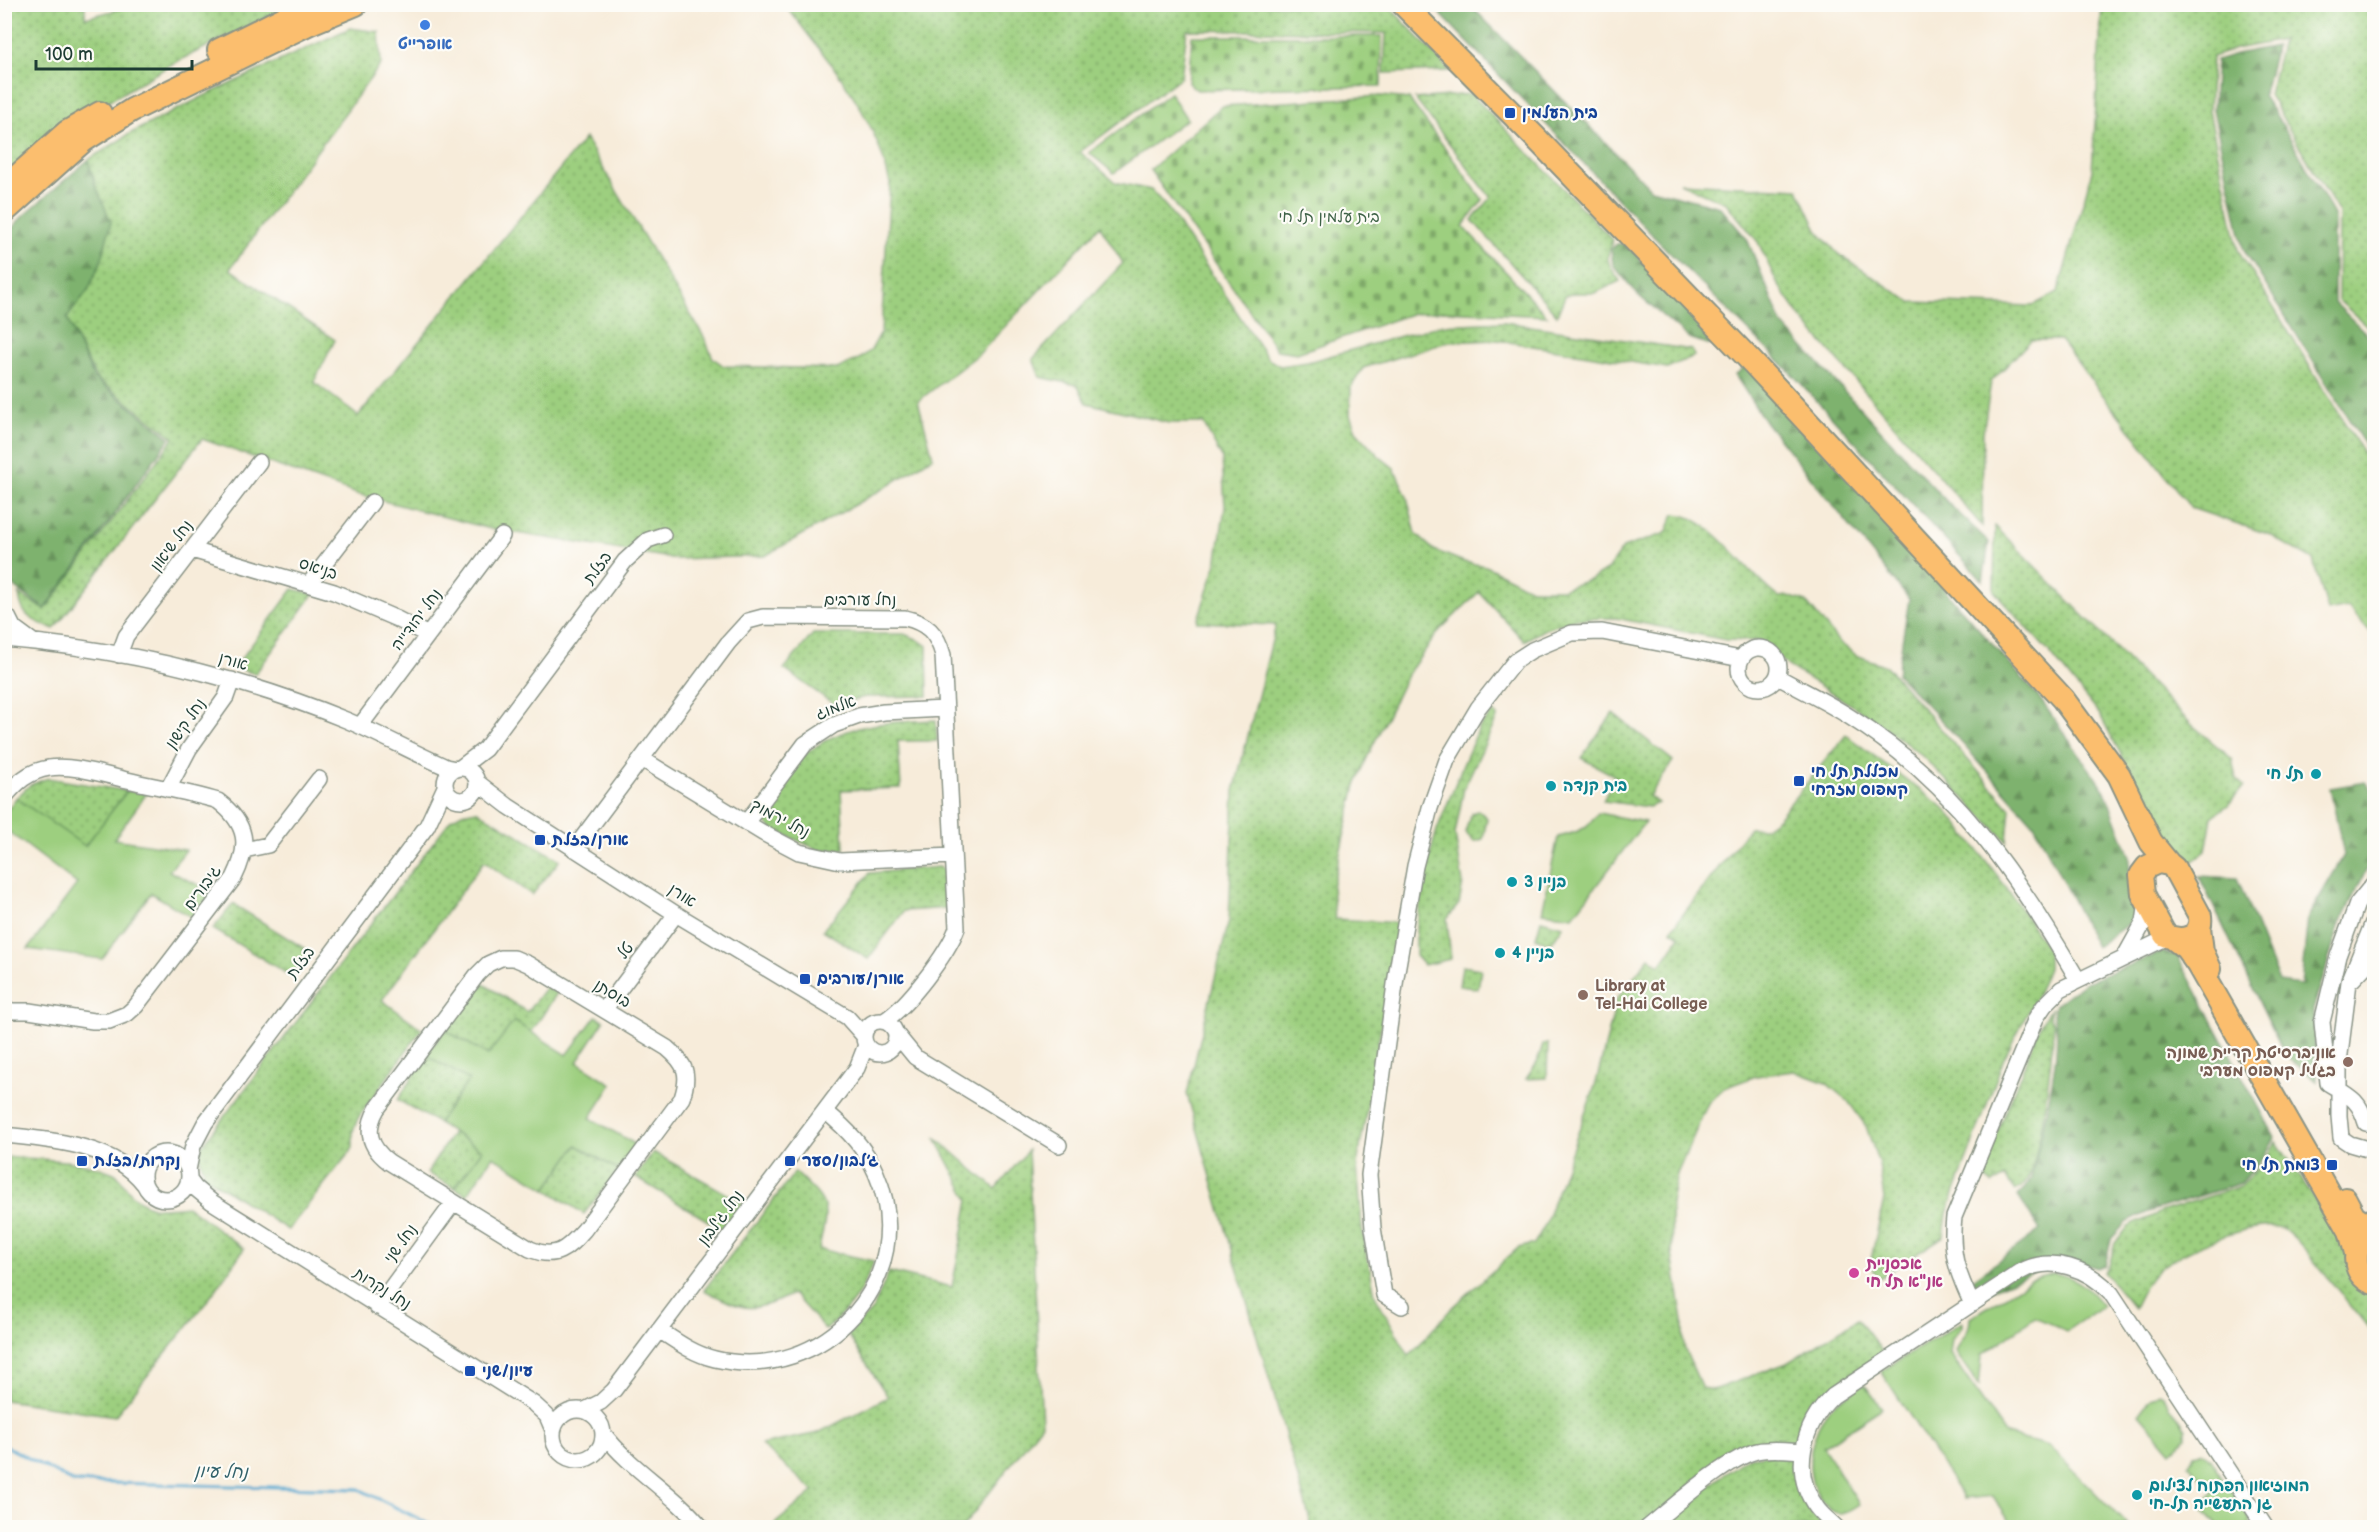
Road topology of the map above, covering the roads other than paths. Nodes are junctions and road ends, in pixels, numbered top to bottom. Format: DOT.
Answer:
graph roads {
  1 [pos="312,4"];
  2 [pos="356,4"];
  3 [pos="1403,4"];
  4 [pos="4,188"];
  5 [pos="4,212"];
  6 [pos="259,462"];
  7 [pos="372,502"];
  8 [pos="663,535"];
  9 [pos="502,536"];
  10 [pos="192,550"];
  11 [pos="309,585"];
  12 [pos="6,617"];
  13 [pos="428,635"];
  14 [pos="4,639"];
  15 [pos="34,642"];
  16 [pos="119,655"];
  17 [pos="1741,659"];
  18 [pos="1778,677"];
  19 [pos="232,680"];
  20 [pos="2063,699"];
  21 [pos="945,709"];
  22 [pos="360,726"];
  23 [pos="485,748"];
  24 [pos="412,751"];
  25 [pos="642,759"];
  26 [pos="458,769"];
  27 [pos="319,779"];
  28 [pos="476,779"];
  29 [pos="445,785"];
  30 [pos="168,789"];
  31 [pos="4,798"];
  32 [pos="463,800"];
  33 [pos="508,806"];
  34 [pos="746,823"];
  35 [pos="427,826"];
  36 [pos="574,849"];
  37 [pos="244,850"];
  38 [pos="953,856"];
  39 [pos="2169,864"];
  40 [pos="2141,875"];
  41 [pos="2374,883"];
  42 [pos="2147,902"];
  43 [pos="676,914"];
  44 [pos="2374,920"];
  45 [pos="2199,927"];
  46 [pos="2171,938"];
  47 [pos="2125,956"];
  48 [pos="2374,957"];
  49 [pos="2078,980"];
  50 [pos="2349,982"];
  51 [pos="604,1010"];
  52 [pos="4,1011"];
  53 [pos="839,1012"];
  54 [pos="888,1027"];
  55 [pos="874,1047"];
  56 [pos="915,1057"];
  57 [pos="2340,1090"];
  58 [pos="825,1111"];
  59 [pos="205,1123"];
  60 [pos="2374,1124"];
  61 [pos="4,1135"];
  62 [pos="1059,1145"];
  63 [pos="2374,1151"];
  64 [pos="160,1156"];
  65 [pos="112,1158"];
  66 [pos="188,1175"];
  67 [pos="144,1184"];
  68 [pos="176,1197"];
  69 [pos="212,1202"];
  70 [pos="454,1202"];
  71 [pos="2374,1231"];
  72 [pos="2356,1253"];
  73 [pos="2374,1283"];
  74 [pos="1972,1304"];
  75 [pos="1402,1306"];
  76 [pos="377,1307"];
  77 [pos="659,1330"];
  78 [pos="614,1390"];
  79 [pos="534,1404"];
  80 [pos="579,1410"];
  81 [pos="553,1430"];
  82 [pos="603,1432"];
  83 [pos="1803,1451"];
  84 [pos="589,1458"];
  85 [pos="628,1460"];
  86 [pos="702,1527"];
  87 [pos="1647,1527"];
  88 [pos="1837,1527"];
  89 [pos="2266,1527"];
  1 -- 4 [label="highway"];
  2 -- 5 [label="highway"];
  3 -- 20 [label="highway"];
  6 -- 10 [label="street, נחל שיאון"];
  7 -- 11 [label="street"];
  8 -- 23 [label="street, בזלת"];
  9 -- 13 [label="street, נחל יהודייה"];
  10 -- 11 [label="street, בניאס"];
  10 -- 16 [label="street, נחל שיאון"];
  11 -- 13 [label="street, בניאס"];
  12 -- 15 [label="street"];
  13 -- 22 [label="street, נחל יהודייה"];
  14 -- 15 [label="street, אורן"];
  15 -- 16 [label="street, אורן"];
  16 -- 19 [label="street, אורן"];
  17 -- 18 [label="street"];
  17 -- 18 [label="street"];
  17 -- 75 [label="street"];
  18 -- 49 [label="street"];
  19 -- 22 [label="street, אורן"];
  19 -- 30 [label="street, נחל קישון"];
  20 -- 39 [label="highway"];
  20 -- 40 [label="highway"];
  21 -- 25 [label="street, נחל עורבים"];
  21 -- 34 [label="street, אלמוג"];
  21 -- 38 [label="street, נחל עורבים"];
  22 -- 24 [label="street, אורן"];
  23 -- 26 [label="street, בזלת"];
  23 -- 28 [label="street, בזלת"];
  24 -- 26 [label="street, אורן"];
  24 -- 29 [label="street, אורן"];
  25 -- 34 [label="street, נחל ירמוך"];
  25 -- 36 [label="street, נחל עורבים"];
  26 -- 28 [label="street"];
  26 -- 29 [label="street"];
  27 -- 37 [label="street"];
  28 -- 32 [label="street"];
  28 -- 33 [label="street, אורן"];
  29 -- 32 [label="street"];
  29 -- 35 [label="street, בזלת"];
  30 -- 31 [label="street"];
  30 -- 37 [label="street"];
  32 -- 33 [label="street, אורן"];
  32 -- 35 [label="street, בזלת"];
  33 -- 36 [label="street, אורן"];
  34 -- 38 [label="street, נחל ירמוך"];
  35 -- 59 [label="street, בזלת"];
  36 -- 43 [label="street, אורן"];
  37 -- 52 [label="street, גיבורים"];
  38 -- 54 [label="street, נחל עורבים"];
  39 -- 40 [label="highway"];
  39 -- 45 [label="highway"];
  40 -- 42 [label="highway"];
  41 -- 57 [label="street"];
  42 -- 46 [label="highway"];
  42 -- 47 [label="street"];
  43 -- 51 [label="street, טל"];
  43 -- 53 [label="street, אורן"];
  44 -- 50 [label="street"];
  45 -- 46 [label="highway"];
  45 -- 71 [label="highway"];
  46 -- 47 [label="street"];
  46 -- 72 [label="highway"];
  47 -- 49 [label="street"];
  48 -- 50 [label="street"];
  49 -- 74 [label="street"];
  50 -- 57 [label="street"];
  51 -- 70 [label="street, בוסתן"];
  51 -- 70 [label="street, בוסתן"];
  53 -- 54 [label="street, אורן"];
  53 -- 55 [label="street, אורן"];
  54 -- 55 [label="street"];
  54 -- 55 [label="street"];
  54 -- 56 [label="street"];
  55 -- 56 [label="street"];
  55 -- 58 [label="street, נחל ג'לבון"];
  56 -- 62 [label="street"];
  57 -- 60 [label="street"];
  57 -- 63 [label="street"];
  58 -- 77 [label="street, נחל ג'לבון"];
  58 -- 77 [label="street"];
  59 -- 64 [label="street, בזלת"];
  59 -- 66 [label="street, בזלת"];
  61 -- 65 [label="street"];
  64 -- 65 [label="street"];
  64 -- 66 [label="street"];
  64 -- 67 [label="street"];
  65 -- 67 [label="street"];
  66 -- 68 [label="street"];
  66 -- 69 [label="street, נחל נקרות"];
  67 -- 68 [label="street"];
  68 -- 69 [label="street, נחל נקרות"];
  69 -- 76 [label="street, נחל נקרות"];
  70 -- 76 [label="street, נחל שני"];
  71 -- 72 [label="highway"];
  72 -- 73 [label="highway"];
  74 -- 83 [label="street"];
  74 -- 89 [label="street"];
  76 -- 79 [label="street, נחל נקרות"];
  77 -- 78 [label="street, נחל ג'לבון"];
  78 -- 80 [label="street, נחל ג'לבון"];
  78 -- 82 [label="street, נחל ג'לבון"];
  79 -- 80 [label="street, נחל נקרות"];
  79 -- 81 [label="street, נחל נקרות"];
  80 -- 81 [label="street"];
  80 -- 82 [label="street"];
  81 -- 84 [label="street"];
  82 -- 84 [label="street"];
  82 -- 85 [label="street"];
  83 -- 87 [label="street"];
  83 -- 88 [label="street"];
  84 -- 85 [label="street"];
  85 -- 86 [label="street"];
}
